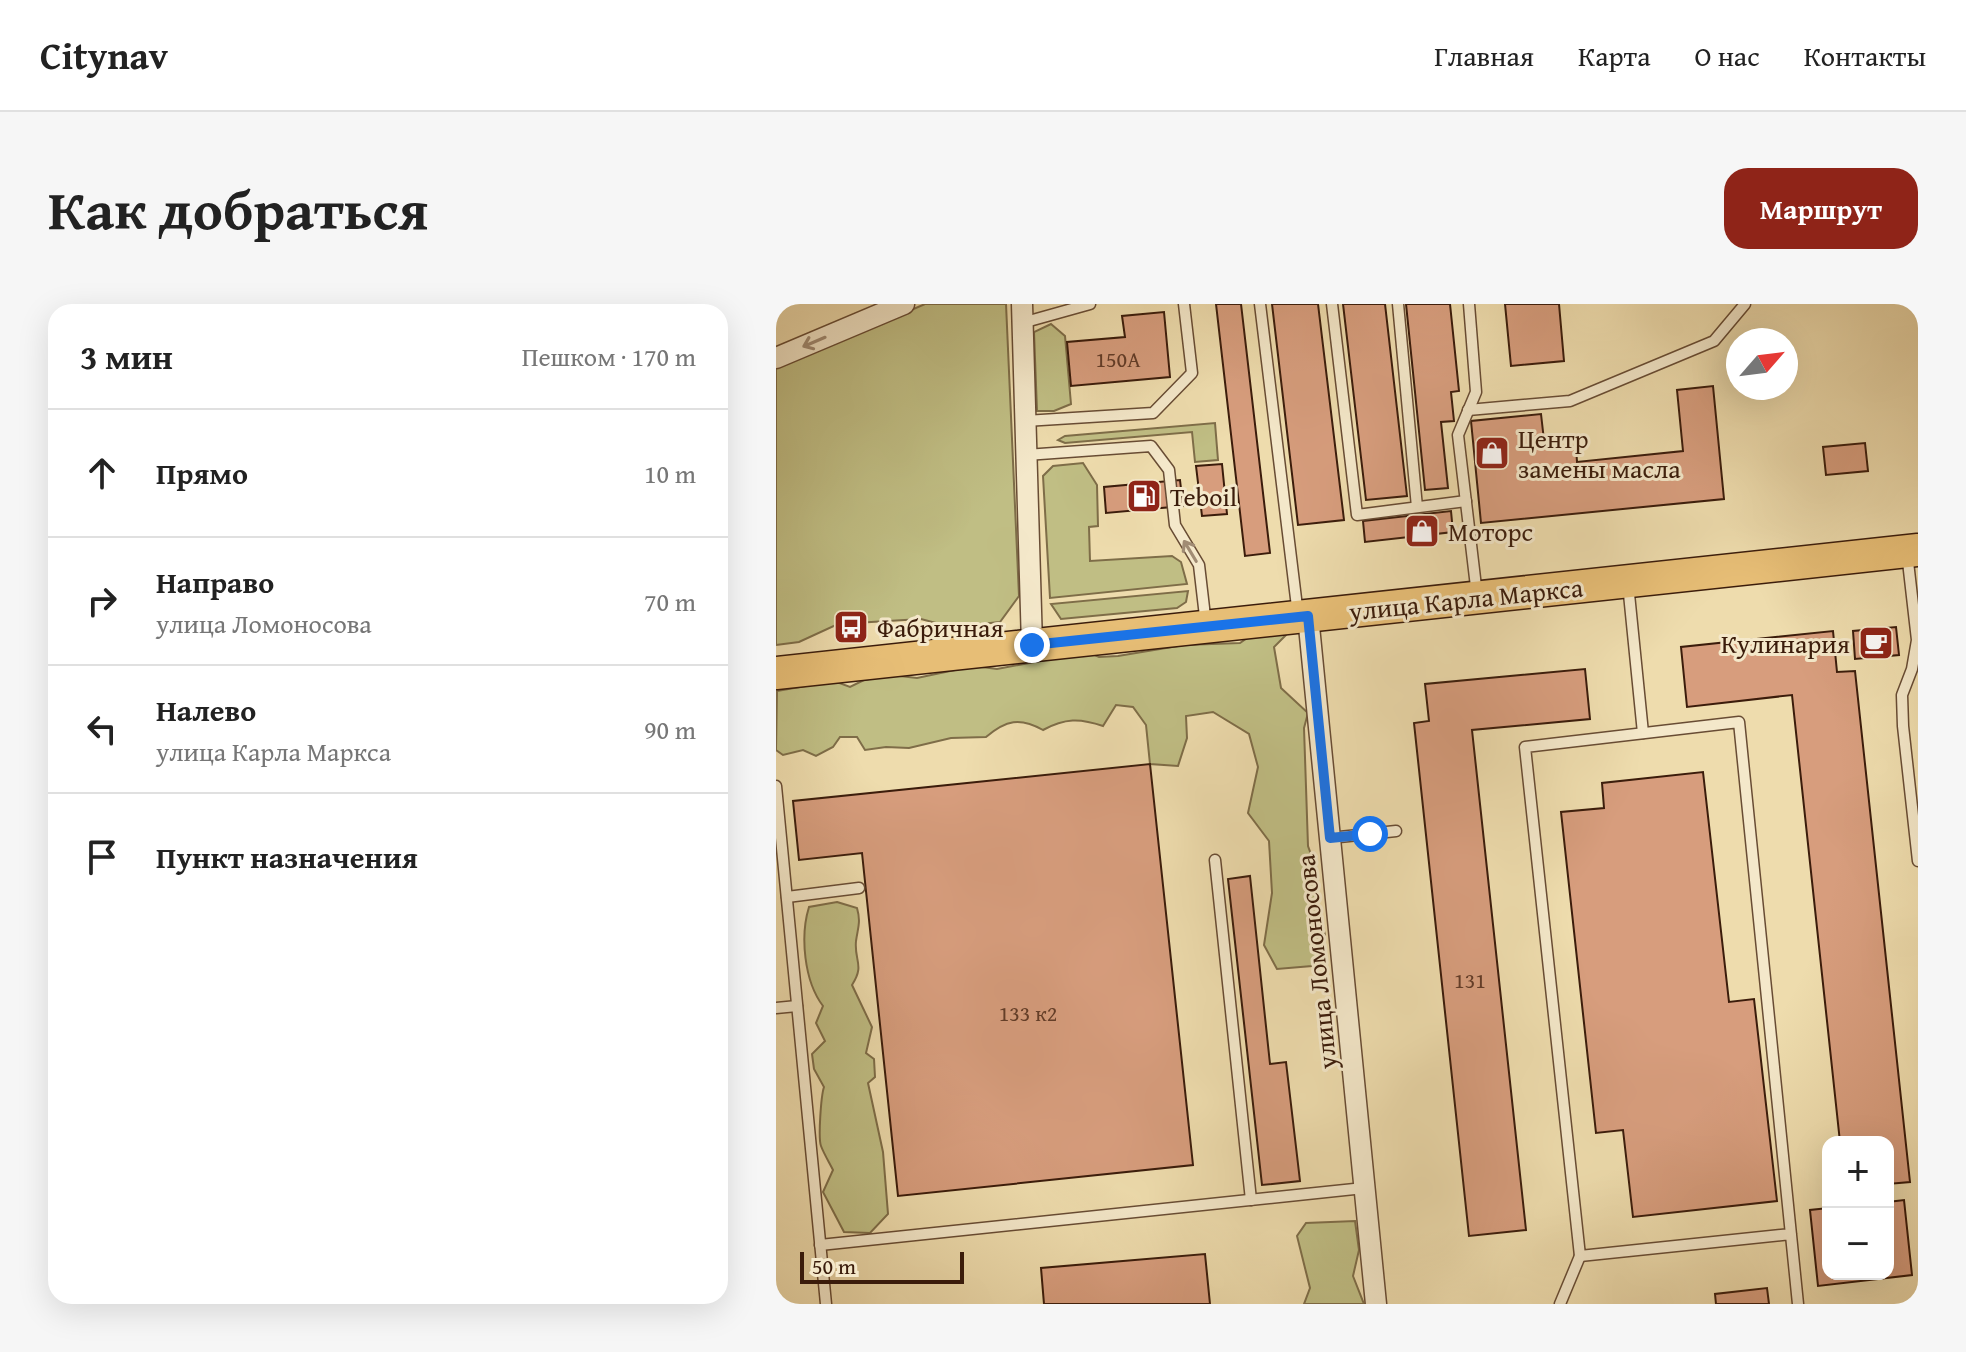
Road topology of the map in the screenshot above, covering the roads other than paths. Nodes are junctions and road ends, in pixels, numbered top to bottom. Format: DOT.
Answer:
graph roads {
  1 [pos="904,304"];
  2 [pos="1090,304"];
  3 [pos="1184,304"];
  4 [pos="1260,304"];
  5 [pos="1332,304"];
  6 [pos="1398,304"];
  7 [pos="1469,304"];
  8 [pos="1745,304"];
  9 [pos="1022,314"];
  10 [pos="776,358"];
  11 [pos="1468,410"];
  12 [pos="1025,421"];
  13 [pos="1026,455"];
  14 [pos="1466,501"];
  15 [pos="1417,507"];
  16 [pos="1912,551"];
  17 [pos="1628,581"];
  18 [pos="1477,597"];
  19 [pos="1303,616"];
  20 [pos="1206,627"];
  21 [pos="1917,640"];
  22 [pos="1032,645"];
  23 [pos="776,673"];
  24 [pos="1643,733"];
  25 [pos="776,786"];
  26 [pos="1396,831"];
  27 [pos="1330,838"];
  28 [pos="1215,860"];
  29 [pos="1918,861"];
  30 [pos="780,874"];
  31 [pos="859,888"];
  32 [pos="787,897"];
  33 [pos="797,1006"];
  34 [pos="776,1008"];
  35 [pos="1364,1188"];
  36 [pos="1251,1200"];
  37 [pos="1791,1234"];
  38 [pos="820,1245"];
  39 [pos="1580,1256"];
  40 [pos="826,1304"];
  41 [pos="1376,1304"];
  42 [pos="1560,1304"];
  43 [pos="1798,1304"];
  1 -- 10 [label="street, one-way"];
  2 -- 9 [label="lane"];
  3 -- 12 [label="lane"];
  4 -- 19 [label="lane"];
  5 -- 15 [label="lane"];
  6 -- 15 [label="lane"];
  7 -- 11 [label="lane"];
  8 -- 11 [label="lane"];
  9 -- 12 [label="street"];
  11 -- 14 [label="lane"];
  12 -- 13 [label="street"];
  20 -- 13 [label="lane, one-way"];
  13 -- 22 [label="street"];
  14 -- 15 [label="lane"];
  14 -- 18 [label="lane"];
  16 -- 17 [label="main road, улица Карла Маркса"];
  16 -- 21 [label="lane"];
  17 -- 18 [label="main road, улица Карла Маркса"];
  17 -- 24 [label="lane"];
  18 -- 19 [label="main road, улица Карла Маркса"];
  19 -- 20 [label="main road, улица Карла Маркса"];
  19 -- 27 [label="street, улица Ломоносова"];
  20 -- 22 [label="main road, улица Карла Маркса"];
  21 -- 29 [label="lane"];
  22 -- 23 [label="main road, улица Карла Маркса"];
  24 -- 37 [label="lane"];
  24 -- 39 [label="lane"];
  25 -- 30 [label="lane"];
  26 -- 27 [label="lane"];
  27 -- 35 [label="street, улица Ломоносова"];
  28 -- 36 [label="lane"];
  30 -- 32 [label="lane"];
  31 -- 32 [label="lane"];
  32 -- 33 [label="lane"];
  33 -- 34 [label="lane"];
  33 -- 38 [label="lane"];
  35 -- 36 [label="lane"];
  35 -- 41 [label="street, улица Ломоносова"];
  36 -- 38 [label="lane"];
  37 -- 39 [label="lane"];
  37 -- 43 [label="lane"];
  38 -- 40 [label="lane"];
  39 -- 42 [label="lane"];
}
